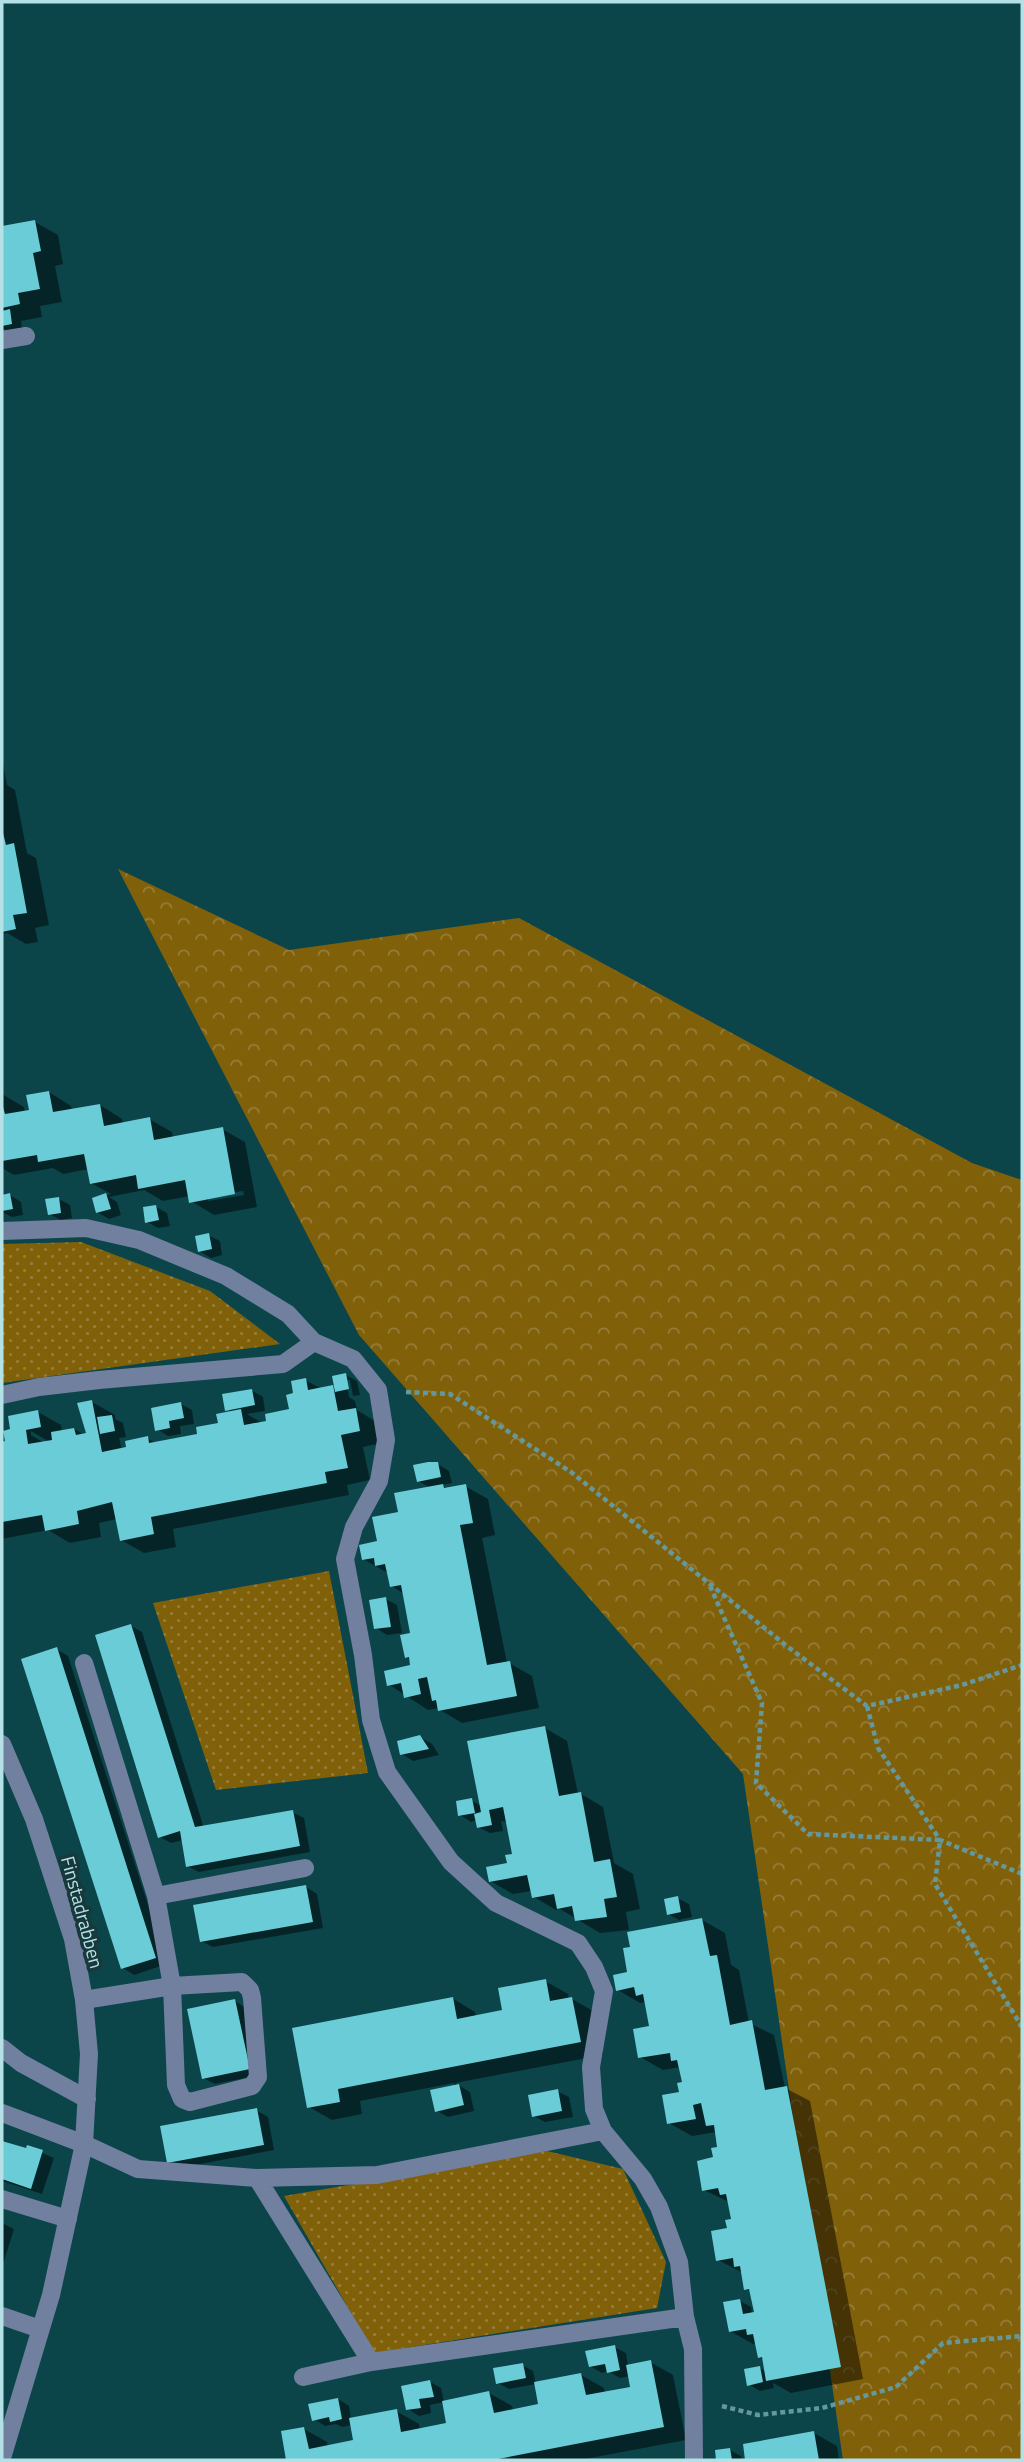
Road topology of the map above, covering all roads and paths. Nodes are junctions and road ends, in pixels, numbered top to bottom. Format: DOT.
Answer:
graph roads {
  1 [pos="26,335"];
  2 [pos="2,340"];
  3 [pos="2,1231"];
  4 [pos="314,1342"];
  5 [pos="378,1390"];
  6 [pos="2,1395"];
  7 [pos="709,1584"];
  8 [pos="84,1663"];
  9 [pos="1022,1665"];
  10 [pos="867,1706"];
  11 [pos="2,1744"];
  12 [pos="940,1840"];
  13 [pos="305,1868"];
  14 [pos="1022,1874"];
  15 [pos="156,1896"];
  16 [pos="172,1986"];
  17 [pos="84,2000"];
  18 [pos="1022,2028"];
  19 [pos="2,2048"];
  20 [pos="87,2099"];
  21 [pos="2,2113"];
  22 [pos="603,2131"];
  23 [pos="85,2144"];
  24 [pos="257,2178"];
  25 [pos="2,2199"];
  26 [pos="68,2219"];
  27 [pos="2,2316"];
  28 [pos="685,2317"];
  29 [pos="40,2329"];
  30 [pos="1022,2336"];
  31 [pos="371,2362"];
  32 [pos="303,2377"];
  33 [pos="694,2400"];
  34 [pos="2,2458"];
  35 [pos="694,2460"];
  1 -- 2 [label="street"];
  3 -- 4 [label="street"];
  4 -- 5 [label="street"];
  4 -- 6 [label="street"];
  5 -- 7 [label="path"];
  5 -- 22 [label="street"];
  7 -- 10 [label="path"];
  7 -- 12 [label="path"];
  8 -- 15 [label="street"];
  9 -- 10 [label="path"];
  10 -- 12 [label="path"];
  11 -- 17 [label="street, Finstadrabben"];
  12 -- 14 [label="path"];
  12 -- 18 [label="path"];
  13 -- 15 [label="street"];
  15 -- 16 [label="street"];
  16 -- 16 [label="street"];
  16 -- 17 [label="street"];
  17 -- 20 [label="street, Finstadrabben"];
  19 -- 20 [label="street"];
  20 -- 23 [label="street, Finstadrabben"];
  21 -- 23 [label="street"];
  22 -- 24 [label="street"];
  22 -- 28 [label="street"];
  23 -- 24 [label="street"];
  23 -- 26 [label="street, Finstadrabben"];
  24 -- 31 [label="street"];
  25 -- 26 [label="street"];
  26 -- 29 [label="street, Finstadrabben"];
  27 -- 29 [label="street"];
  28 -- 31 [label="street"];
  28 -- 33 [label="street"];
  29 -- 34 [label="street, Finstadrabben"];
  30 -- 33 [label="path"];
  31 -- 32 [label="street"];
  33 -- 35 [label="street"];
}
